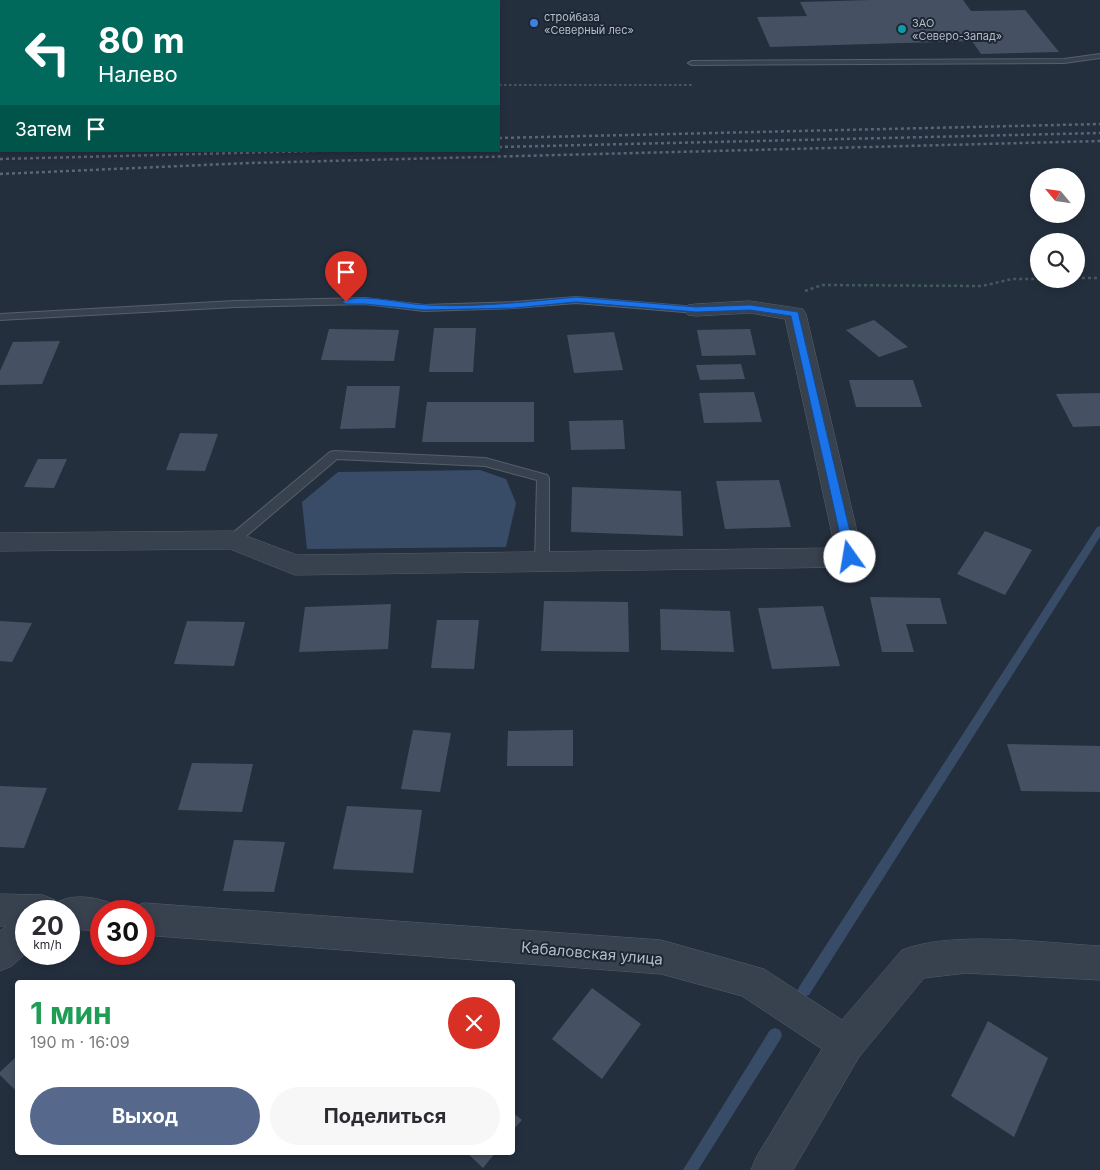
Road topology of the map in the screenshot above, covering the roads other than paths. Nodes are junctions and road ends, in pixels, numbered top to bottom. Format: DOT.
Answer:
graph roads {
  1 [pos="1100,56"];
  2 [pos="692,63"];
  3 [pos="696,310"];
  4 [pos="0,317"];
  5 [pos="232,540"];
  6 [pos="0,542"];
  7 [pos="542,563"];
  8 [pos="0,910"];
  9 [pos="15,910"];
  10 [pos="155,920"];
  11 [pos="15,940"];
  12 [pos="0,954"];
  13 [pos="1100,963"];
  14 [pos="846,1044"];
  15 [pos="771,1170"];
  1 -- 2 [label="lane"];
  3 -- 4 [label="lane"];
  3 -- 7 [label="street"];
  5 -- 6 [label="street"];
  5 -- 7 [label="street"];
  5 -- 7 [label="lane"];
  8 -- 9 [label="street"];
  10 -- 14 [label="street, Кабаловская улица"];
  11 -- 12 [label="street"];
  13 -- 14 [label="street"];
  14 -- 15 [label="street"];
}
